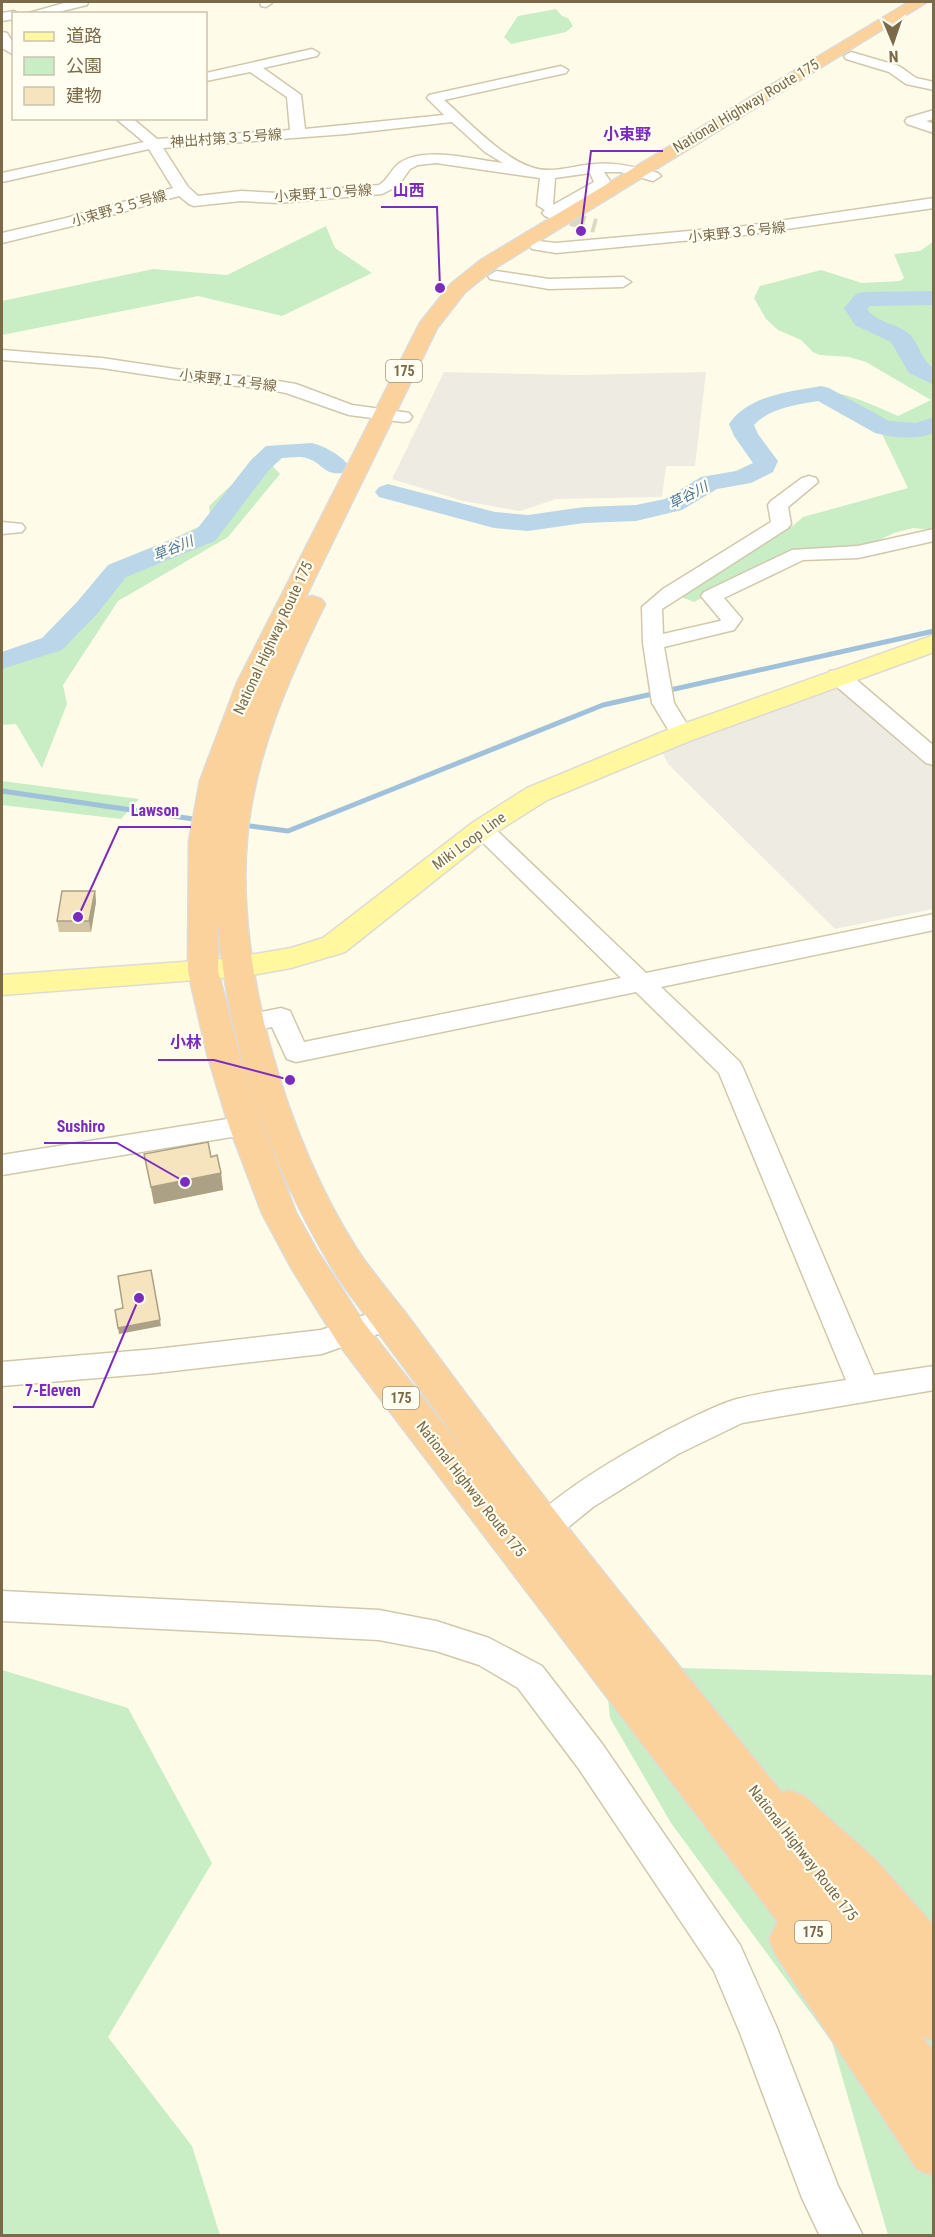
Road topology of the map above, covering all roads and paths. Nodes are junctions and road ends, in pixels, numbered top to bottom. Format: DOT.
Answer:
graph roads {
  1 [pos="82,2"];
  2 [pos="919,2"];
  3 [pos="933,6"];
  4 [pos="40,12"];
  5 [pos="312,53"];
  6 [pos="851,56"];
  7 [pos="252,67"];
  8 [pos="561,70"];
  9 [pos="207,77"];
  10 [pos="933,86"];
  11 [pos="933,114"];
  12 [pos="454,118"];
  13 [pos="124,120"];
  14 [pos="933,129"];
  15 [pos="298,133"];
  16 [pos="153,144"];
  17 [pos="594,168"];
  18 [pos="526,171"];
  19 [pos="645,174"];
  20 [pos="548,175"];
  21 [pos="2,177"];
  22 [pos="182,190"];
  23 [pos="933,203"];
  24 [pos="589,231"];
  25 [pos="2,238"];
  26 [pos="627,242"];
  27 [pos="538,246"];
  28 [pos="496,276"];
  29 [pos="623,282"];
  30 [pos="4,357"];
  31 [pos="393,415"];
  32 [pos="809,482"];
  33 [pos="933,535"];
  34 [pos="653,643"];
  35 [pos="933,643"];
  36 [pos="838,676"];
  37 [pos="682,734"];
  38 [pos="933,758"];
  39 [pos="482,829"];
  40 [pos="933,922"];
  41 [pos="220,969"];
  42 [pos="638,982"];
  43 [pos="2,985"];
  44 [pos="251,1023"];
  45 [pos="246,1126"];
  46 [pos="2,1165"];
  47 [pos="388,1319"];
  48 [pos="351,1333"];
  49 [pos="2,1374"];
  50 [pos="933,1378"];
  51 [pos="864,1388"];
  52 [pos="544,1528"];
  53 [pos="2,1606"];
  54 [pos="708,1764"];
  55 [pos="933,1961"];
  56 [pos="933,2018"];
  57 [pos="933,2092"];
  58 [pos="933,2152"];
  59 [pos="843,2235"];
  1 -- 4 [label="street"];
  2 -- 19 [label="highway, National Highway Route 175 / 175"];
  3 -- 6 [label="highway, National Highway Route 175 / 175"];
  5 -- 7 [label="street"];
  6 -- 10 [label="street"];
  6 -- 19 [label="highway, National Highway Route 175 / 175"];
  7 -- 9 [label="street"];
  7 -- 15 [label="street"];
  8 -- 12 [label="street"];
  11 -- 14 [label="street"];
  12 -- 15 [label="street, 神出村第３５号線"];
  12 -- 18 [label="street"];
  13 -- 16 [label="street, 小束野３５号線"];
  15 -- 16 [label="street, 神出村第３５号線"];
  16 -- 21 [label="street, 神出村第３５号線"];
  16 -- 22 [label="street, 小束野３５号線"];
  17 -- 19 [label="street, 小束野１０号線"];
  17 -- 20 [label="street, 小束野１０号線"];
  17 -- 20 [label="street"];
  18 -- 20 [label="street, 小束野１０号線"];
  18 -- 22 [label="street, 小束野１０号線"];
  19 -- 27 [label="highway, National Highway Route 175 / 175"];
  19 -- 31 [label="highway, National Highway Route 175 / 175"];
  22 -- 25 [label="street, 小束野３５号線"];
  23 -- 26 [label="street, 小束野３６号線"];
  24 -- 26 [label="street"];
  26 -- 27 [label="street, 小束野３６号線"];
  27 -- 28 [label="highway, National Highway Route 175 / 175"];
  28 -- 29 [label="street"];
  28 -- 31 [label="highway, National Highway Route 175 / 175"];
  30 -- 31 [label="street, 小束野１４号線"];
  31 -- 41 [label="highway, National Highway Route 175 / 175"];
  31 -- 41 [label="highway, National Highway Route 175 / 175"];
  32 -- 34 [label="street"];
  33 -- 34 [label="street"];
  34 -- 37 [label="street"];
  35 -- 36 [label="main road, Miki Loop Line"];
  36 -- 37 [label="main road, Miki Loop Line"];
  36 -- 38 [label="street"];
  37 -- 39 [label="main road, Miki Loop Line"];
  39 -- 41 [label="main road, Miki Loop Line"];
  39 -- 42 [label="street"];
  40 -- 42 [label="street"];
  41 -- 43 [label="main road, Miki Loop Line"];
  41 -- 44 [label="highway, National Highway Route 175 / 175"];
  41 -- 45 [label="highway, National Highway Route 175 / 175"];
  42 -- 44 [label="street"];
  42 -- 51 [label="street"];
  44 -- 47 [label="highway, National Highway Route 175 / 175"];
  45 -- 46 [label="street"];
  45 -- 48 [label="highway, National Highway Route 175 / 175"];
  47 -- 48 [label="street"];
  47 -- 52 [label="highway, National Highway Route 175 / 175"];
  48 -- 49 [label="street"];
  48 -- 54 [label="highway, National Highway Route 175 / 175"];
  50 -- 51 [label="street"];
  51 -- 52 [label="street"];
  52 -- 54 [label="highway, National Highway Route 175 / 175"];
  53 -- 59 [label="street"];
  54 -- 55 [label="highway"];
  54 -- 56 [label="highway, National Highway Route 175 / 175"];
  54 -- 57 [label="highway, National Highway Route 175 / 175"];
  54 -- 58 [label="highway"];
}
